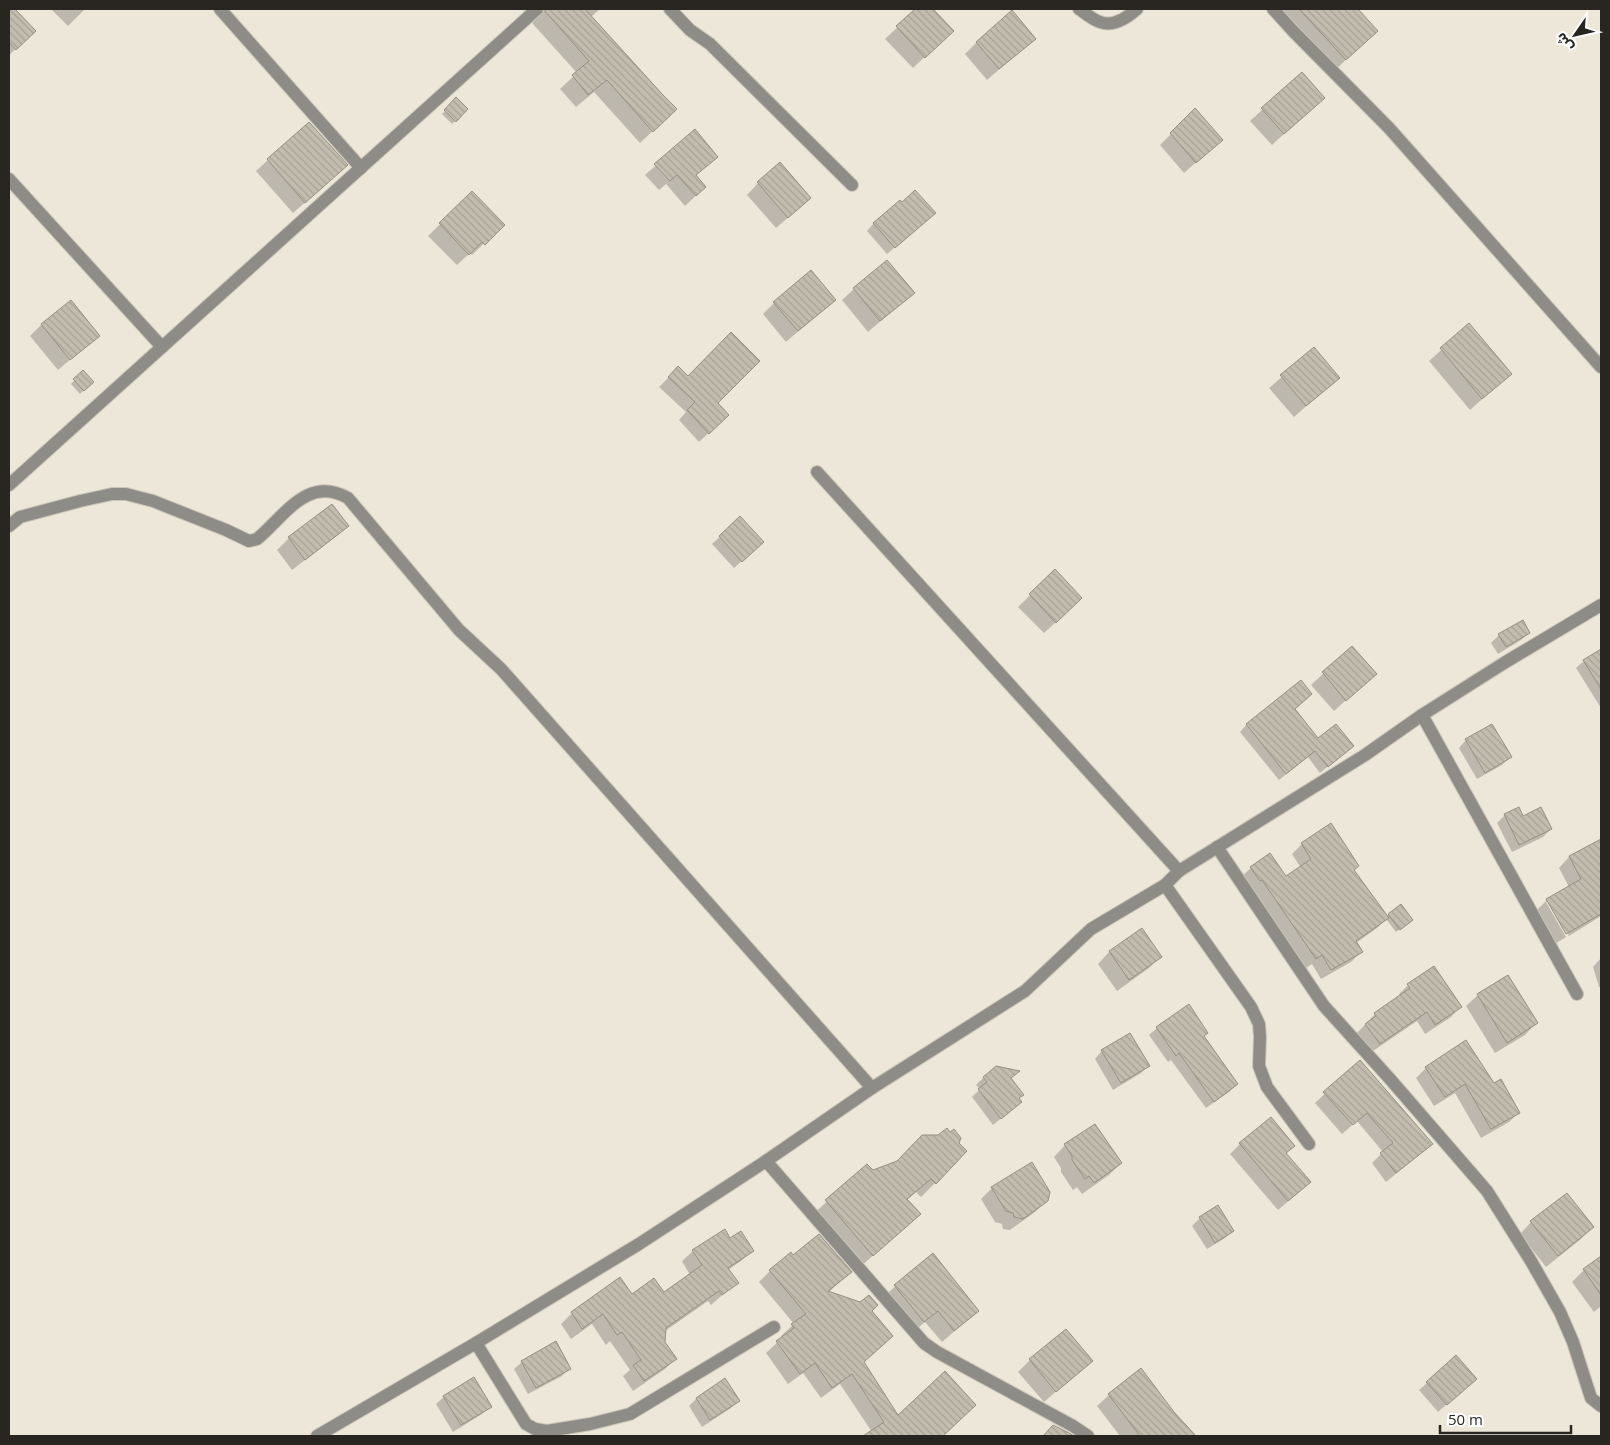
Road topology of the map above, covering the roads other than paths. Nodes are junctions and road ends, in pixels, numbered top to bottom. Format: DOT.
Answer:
graph roads {
  1 [pos="220,9"];
  2 [pos="537,9"];
  3 [pos="670,9"];
  4 [pos="1079,9"];
  5 [pos="1137,9"];
  6 [pos="1274,9"];
  7 [pos="361,168"];
  8 [pos="9,179"];
  9 [pos="852,186"];
  10 [pos="162,347"];
  11 [pos="1601,367"];
  12 [pos="817,472"];
  13 [pos="9,484"];
  14 [pos="9,526"];
  15 [pos="1601,605"];
  16 [pos="1422,715"];
  17 [pos="1217,846"];
  18 [pos="1178,871"];
  19 [pos="1165,885"];
  20 [pos="1577,994"];
  21 [pos="872,1088"];
  22 [pos="1309,1144"];
  23 [pos="766,1161"];
  24 [pos="774,1327"];
  25 [pos="476,1343"];
  26 [pos="1601,1406"];
  27 [pos="317,1436"];
  28 [pos="1088,1436"];
  1 -- 7 [label="street"];
  2 -- 7 [label="street"];
  3 -- 9 [label="street"];
  4 -- 5 [label="street"];
  6 -- 11 [label="street"];
  7 -- 10 [label="street"];
  8 -- 10 [label="street"];
  10 -- 13 [label="street"];
  12 -- 18 [label="street"];
  14 -- 21 [label="street"];
  15 -- 16 [label="street"];
  16 -- 17 [label="street"];
  16 -- 20 [label="street"];
  17 -- 18 [label="street"];
  17 -- 26 [label="street"];
  18 -- 19 [label="street"];
  19 -- 21 [label="street"];
  19 -- 22 [label="street"];
  21 -- 23 [label="street"];
  23 -- 25 [label="street"];
  23 -- 28 [label="street"];
  24 -- 25 [label="street"];
  25 -- 27 [label="street"];
}
